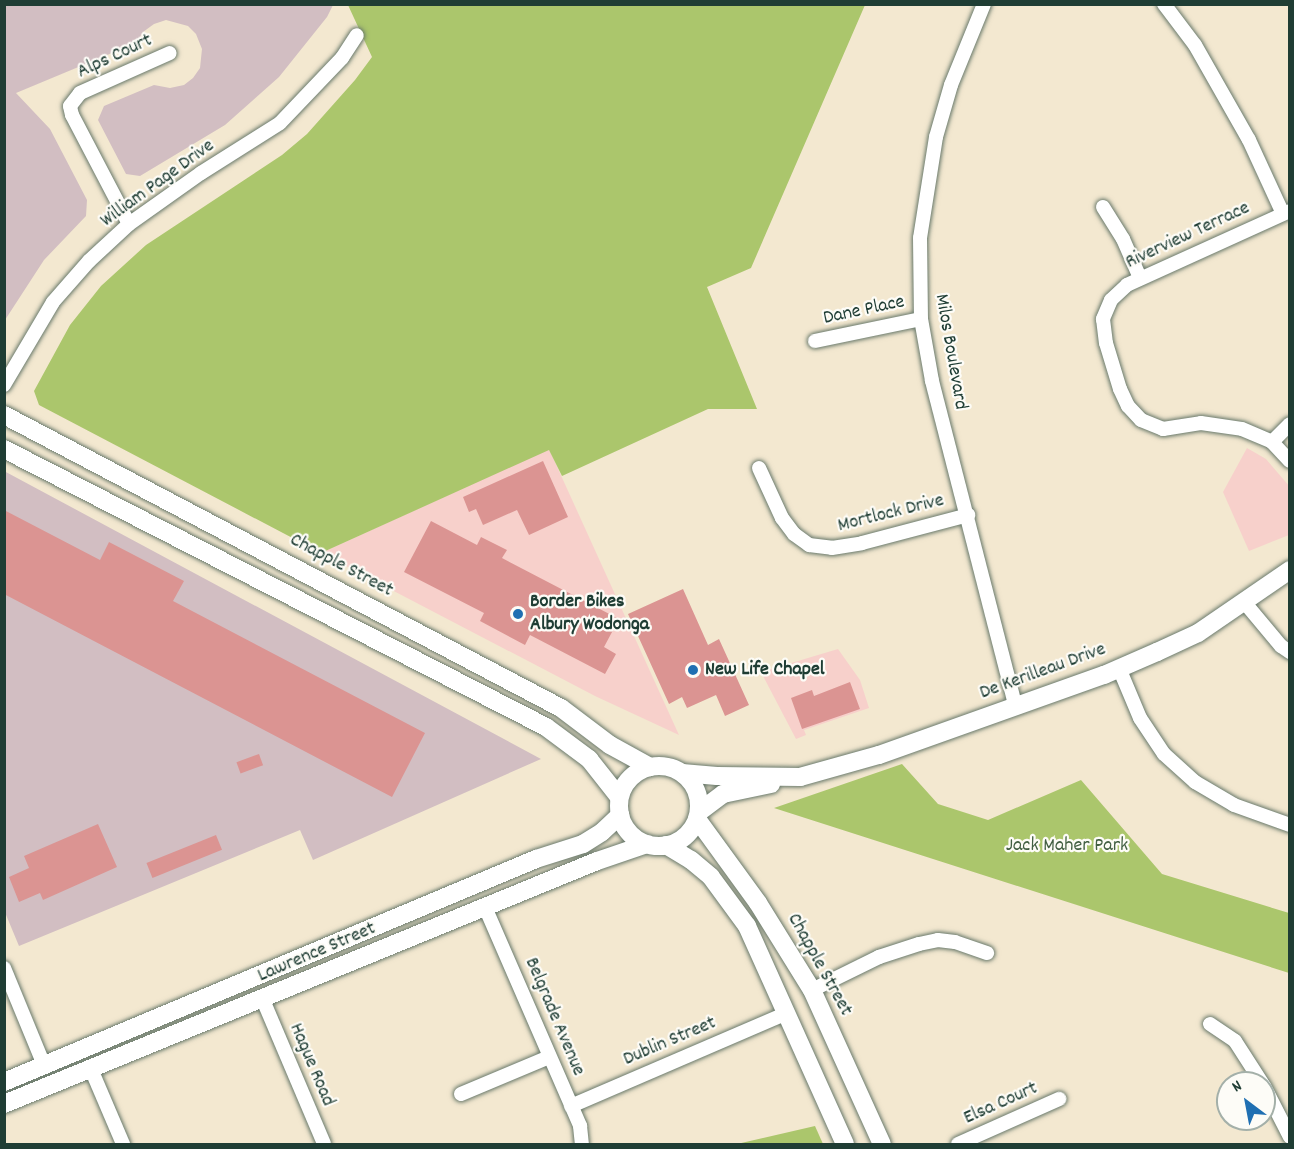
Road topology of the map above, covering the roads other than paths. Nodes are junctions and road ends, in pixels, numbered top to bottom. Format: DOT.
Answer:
graph roads {
  1 [pos="984,4"];
  2 [pos="1164,4"];
  3 [pos="357,35"];
  4 [pos="170,52"];
  5 [pos="1103,207"];
  6 [pos="1286,213"];
  7 [pos="129,224"];
  8 [pos="1140,278"];
  9 [pos="921,319"];
  10 [pos="815,341"];
  11 [pos="4,385"];
  12 [pos="4,415"];
  13 [pos="1290,424"];
  14 [pos="1272,442"];
  15 [pos="4,449"];
  16 [pos="1290,461"];
  17 [pos="759,468"];
  18 [pos="968,515"];
  19 [pos="1290,570"];
  20 [pos="1245,603"];
  21 [pos="1290,652"];
  22 [pos="1119,668"];
  23 [pos="1016,707"];
  24 [pos="650,767"];
  25 [pos="682,773"];
  26 [pos="794,777"];
  27 [pos="619,806"];
  28 [pos="698,815"];
  29 [pos="1290,825"];
  30 [pos="647,844"];
  31 [pos="666,845"];
  32 [pos="475,886"];
  33 [pos="485,907"];
  34 [pos="987,953"];
  35 [pos="4,968"];
  36 [pos="812,990"];
  37 [pos="263,1000"];
  38 [pos="785,1014"];
  39 [pos="1210,1024"];
  40 [pos="83,1049"];
  41 [pos="549,1057"];
  42 [pos="45,1065"];
  43 [pos="92,1069"];
  44 [pos="1254,1071"];
  45 [pos="4,1082"];
  46 [pos="52,1085"];
  47 [pos="461,1094"];
  48 [pos="1059,1099"];
  49 [pos="4,1104"];
  50 [pos="571,1106"];
  51 [pos="1276,1110"];
  52 [pos="1290,1137"];
  53 [pos="123,1144"];
  54 [pos="324,1144"];
  55 [pos="582,1144"];
  56 [pos="845,1144"];
  57 [pos="882,1144"];
  58 [pos="958,1144"];
  1 -- 9 [label="street, Milos Boulevard"];
  2 -- 6 [label="street"];
  3 -- 7 [label="street, William Page Drive"];
  4 -- 7 [label="street, Alps Court"];
  5 -- 8 [label="street"];
  6 -- 8 [label="street, Riverview Terrace"];
  7 -- 11 [label="street, William Page Drive"];
  8 -- 14 [label="street, Riverview Terrace"];
  9 -- 10 [label="street, Dane Place"];
  9 -- 18 [label="street, Milos Boulevard"];
  12 -- 24 [label="street, Chapple Street"];
  13 -- 14 [label="street"];
  14 -- 16 [label="street, Riverview Terrace"];
  15 -- 27 [label="street"];
  17 -- 18 [label="street, Mortlock Drive"];
  18 -- 23 [label="street, Milos Boulevard"];
  19 -- 20 [label="street, De Kerilleau Drive"];
  20 -- 21 [label="street"];
  20 -- 22 [label="street, De Kerilleau Drive"];
  22 -- 23 [label="street, De Kerilleau Drive"];
  22 -- 29 [label="street"];
  23 -- 26 [label="street, De Kerilleau Drive"];
  24 -- 25 [label="street"];
  24 -- 27 [label="street"];
  25 -- 26 [label="street, De Kerilleau Drive"];
  25 -- 28 [label="street"];
  26 -- 28 [label="street, De Kerilleau Drive"];
  27 -- 30 [label="street"];
  27 -- 32 [label="street, Lawrence Street"];
  28 -- 31 [label="street"];
  28 -- 36 [label="street, Chapple Street"];
  30 -- 31 [label="street"];
  30 -- 33 [label="street, Lawrence Street"];
  31 -- 38 [label="street"];
  32 -- 33 [label="street"];
  32 -- 40 [label="street, Lawrence Street"];
  33 -- 37 [label="street, Lawrence Street"];
  33 -- 41 [label="street, Belgrade Avenue"];
  34 -- 36 [label="street"];
  35 -- 42 [label="street"];
  36 -- 57 [label="street, Chapple Street"];
  37 -- 43 [label="street, Lawrence Street"];
  37 -- 54 [label="street, Hague Road"];
  38 -- 50 [label="street, Dublin Street"];
  38 -- 56 [label="street"];
  39 -- 44 [label="street"];
  40 -- 42 [label="street, Lawrence Street"];
  40 -- 43 [label="street"];
  41 -- 47 [label="street"];
  41 -- 50 [label="street, Belgrade Avenue"];
  42 -- 45 [label="street, Lawrence Street"];
  42 -- 46 [label="street"];
  43 -- 46 [label="street, Lawrence Street"];
  43 -- 53 [label="street"];
  46 -- 49 [label="street, Lawrence Street"];
  48 -- 58 [label="street, Elsa Court"];
  50 -- 55 [label="street, Belgrade Avenue"];
  51 -- 52 [label="street"];
}
